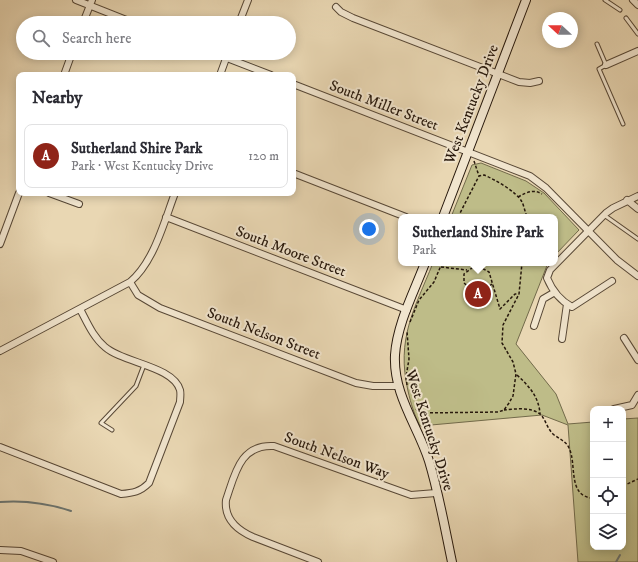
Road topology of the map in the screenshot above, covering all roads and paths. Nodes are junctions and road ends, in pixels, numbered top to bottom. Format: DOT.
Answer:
graph roads {
  1 [pos="76,0"];
  2 [pos="248,0"];
  3 [pos="526,0"];
  4 [pos="605,0"];
  5 [pos="633,0"];
  6 [pos="91,3"];
  7 [pos="638,5"];
  8 [pos="336,7"];
  9 [pos="620,10"];
  10 [pos="86,16"];
  11 [pos="119,16"];
  12 [pos="242,16"];
  13 [pos="626,18"];
  14 [pos="638,34"];
  15 [pos="597,44"];
  16 [pos="638,51"];
  17 [pos="69,60"];
  18 [pos="225,60"];
  19 [pos="238,60"];
  20 [pos="606,65"];
  21 [pos="65,72"];
  22 [pos="221,72"];
  23 [pos="264,72"];
  24 [pos="498,74"];
  25 [pos="539,81"];
  26 [pos="296,85"];
  27 [pos="623,124"];
  28 [pos="472,152"];
  29 [pos="296,174"];
  30 [pos="479,176"];
  31 [pos="18,196"];
  32 [pos="57,196"];
  33 [pos="174,196"];
  34 [pos="545,196"];
  35 [pos="638,196"];
  36 [pos="518,197"];
  37 [pos="627,200"];
  38 [pos="79,204"];
  39 [pos="638,209"];
  40 [pos="398,214"];
  41 [pos="444,214"];
  42 [pos="460,214"];
  43 [pos="526,214"];
  44 [pos="604,215"];
  45 [pos="166,217"];
  46 [pos="588,232"];
  47 [pos="638,239"];
  48 [pos="0,244"];
  49 [pos="558,262"];
  50 [pos="424,266"];
  51 [pos="473,266"];
  52 [pos="479,266"];
  53 [pos="522,266"];
  54 [pos="554,266"];
  55 [pos="441,267"];
  56 [pos="463,270"];
  57 [pos="468,270"];
  58 [pos="464,274"];
  59 [pos="638,276"];
  60 [pos="612,281"];
  61 [pos="130,282"];
  62 [pos="492,284"];
  63 [pos="555,292"];
  64 [pos="519,294"];
  65 [pos="568,304"];
  66 [pos="80,308"];
  67 [pos="407,310"];
  68 [pos="410,324"];
  69 [pos="534,326"];
  70 [pos="407,330"];
  71 [pos="624,338"];
  72 [pos="562,339"];
  73 [pos="0,351"];
  74 [pos="638,360"];
  75 [pos="144,365"];
  76 [pos="516,374"];
  77 [pos="406,377"];
  78 [pos="399,386"];
  79 [pos="638,395"];
  80 [pos="626,407"];
  81 [pos="504,410"];
  82 [pos="420,413"];
  83 [pos="428,414"];
  84 [pos="540,414"];
  85 [pos="422,423"];
  86 [pos="112,430"];
  87 [pos="0,447"];
  88 [pos="638,479"];
  89 [pos="626,485"];
  90 [pos="436,492"];
  91 [pos="590,498"];
  92 [pos="0,550"];
  93 [pos="53,562"];
  94 [pos="318,562"];
  95 [pos="452,562"];
  1 -- 6 [label="street"];
  2 -- 12 [label="street"];
  3 -- 24 [label="street, West Kentucky Drive"];
  4 -- 9 [label="lane"];
  5 -- 7 [label="street"];
  6 -- 10 [label="street"];
  6 -- 11 [label="street"];
  8 -- 24 [label="street"];
  13 -- 14 [label="lane"];
  15 -- 20 [label="lane"];
  16 -- 20 [label="street"];
  17 -- 21 [label="street"];
  18 -- 22 [label="street"];
  19 -- 23 [label="street"];
  20 -- 27 [label="lane"];
  24 -- 25 [label="street"];
  24 -- 28 [label="street, West Kentucky Drive"];
  26 -- 28 [label="street, South Miller Street"];
  28 -- 30 [label="path"];
  28 -- 41 [label="street, West Kentucky Drive"];
  28 -- 46 [label="street, South Miller Street"];
  29 -- 40 [label="street"];
  30 -- 36 [label="path"];
  30 -- 42 [label="path"];
  31 -- 48 [label="street"];
  32 -- 38 [label="street"];
  33 -- 45 [label="street"];
  34 -- 36 [label="path"];
  35 -- 37 [label="street"];
  36 -- 43 [label="path"];
  37 -- 39 [label="street"];
  37 -- 44 [label="street"];
  44 -- 46 [label="street"];
  44 -- 47 [label="lane"];
  45 -- 61 [label="street"];
  45 -- 67 [label="street, South Moore Street"];
  46 -- 49 [label="street"];
  46 -- 59 [label="street, South Miller Street"];
  50 -- 67 [label="street, West Kentucky Drive"];
  51 -- 57 [label="path"];
  52 -- 62 [label="path"];
  53 -- 64 [label="path"];
  54 -- 63 [label="street"];
  55 -- 56 [label="path"];
  55 -- 68 [label="path"];
  56 -- 57 [label="path"];
  56 -- 58 [label="path"];
  57 -- 58 [label="path"];
  58 -- 62 [label="path"];
  60 -- 65 [label="street"];
  61 -- 66 [label="street"];
  61 -- 78 [label="street, South Nelson Street"];
  62 -- 64 [label="path"];
  63 -- 65 [label="street"];
  63 -- 69 [label="street"];
  64 -- 76 [label="path"];
  65 -- 72 [label="street"];
  66 -- 73 [label="street"];
  66 -- 75 [label="street"];
  67 -- 78 [label="street, West Kentucky Drive"];
  70 -- 77 [label="path"];
  71 -- 74 [label="street"];
  75 -- 86 [label="lane"];
  75 -- 87 [label="street"];
  76 -- 81 [label="path"];
  76 -- 84 [label="path"];
  78 -- 90 [label="street, West Kentucky Drive"];
  79 -- 80 [label="street"];
  81 -- 83 [label="path"];
  81 -- 84 [label="path"];
  82 -- 83 [label="path"];
  83 -- 85 [label="path"];
  84 -- 91 [label="path"];
  88 -- 89 [label="path"];
  90 -- 94 [label="street, South Nelson Way"];
  90 -- 95 [label="street, West Kentucky Drive"];
  92 -- 93 [label="street"];
}
